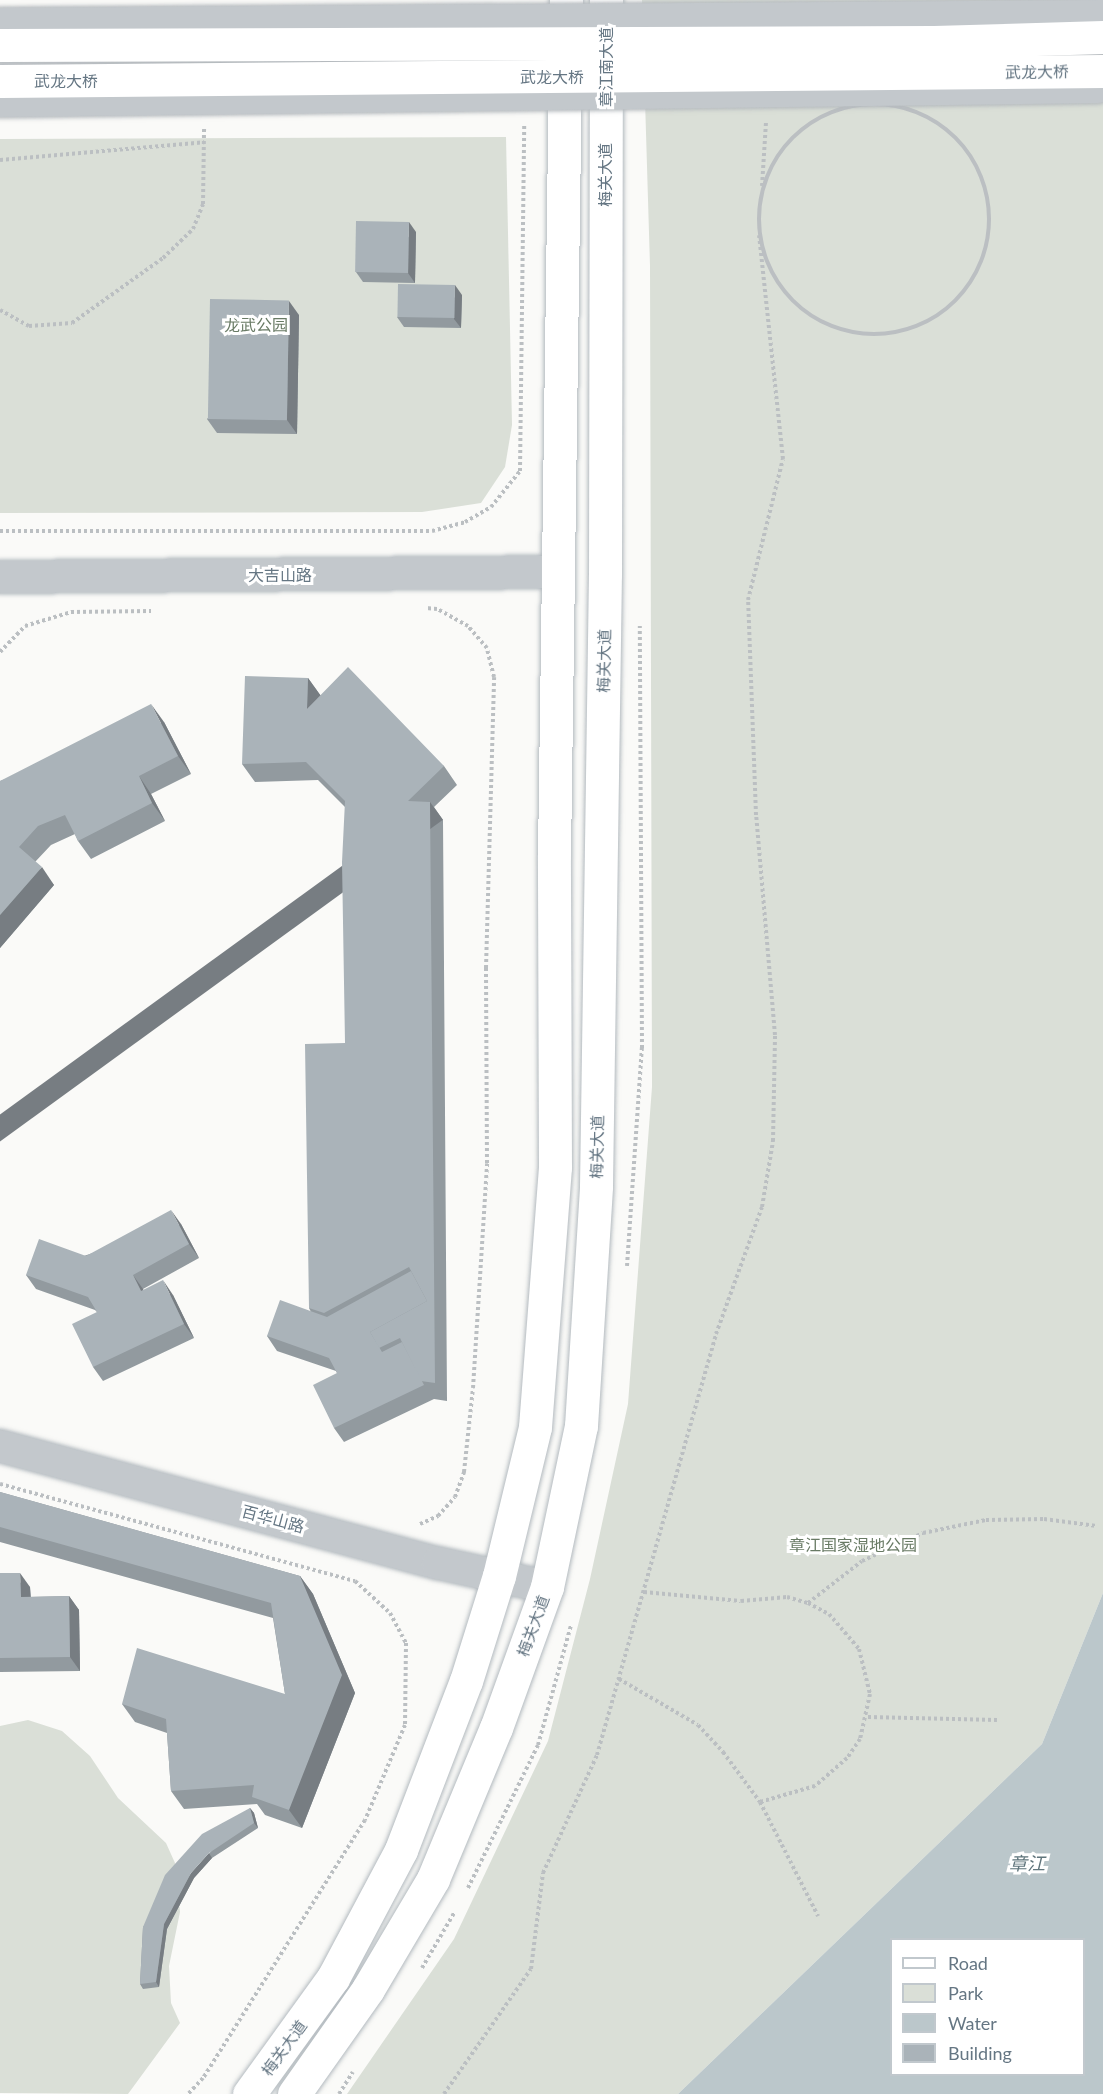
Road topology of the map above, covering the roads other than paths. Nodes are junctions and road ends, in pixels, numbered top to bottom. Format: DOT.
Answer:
graph roads {
  1 [pos="566,0"];
  2 [pos="606,0"];
  3 [pos="1103,16"];
  4 [pos="0,24"];
  5 [pos="1103,37"];
  6 [pos="0,45"];
  7 [pos="1103,71"];
  8 [pos="0,81"];
  9 [pos="1103,87"];
  10 [pos="0,101"];
  11 [pos="605,133"];
  12 [pos="559,572"];
  13 [pos="0,577"];
  14 [pos="0,1446"];
  15 [pos="499,1576"];
  16 [pos="547,1587"];
  17 [pos="249,2094"];
  18 [pos="294,2094"];
  1 -- 12 [label="main road, 梅关大道"];
  2 -- 11 [label="main road, 章江南大道"];
  3 -- 4 [label="street, bridge"];
  5 -- 6 [label="main road, 武龙大桥, bridge"];
  7 -- 8 [label="main road, 武龙大桥, bridge"];
  9 -- 10 [label="street, bridge"];
  11 -- 16 [label="main road, 梅关大道"];
  12 -- 13 [label="street, 大吉山路"];
  12 -- 15 [label="main road, 梅关大道"];
  14 -- 15 [label="street, 百华山路"];
  15 -- 16 [label="street, 百华山路"];
  15 -- 17 [label="main road, 梅关大道"];
  16 -- 18 [label="main road, 梅关大道"];
}
